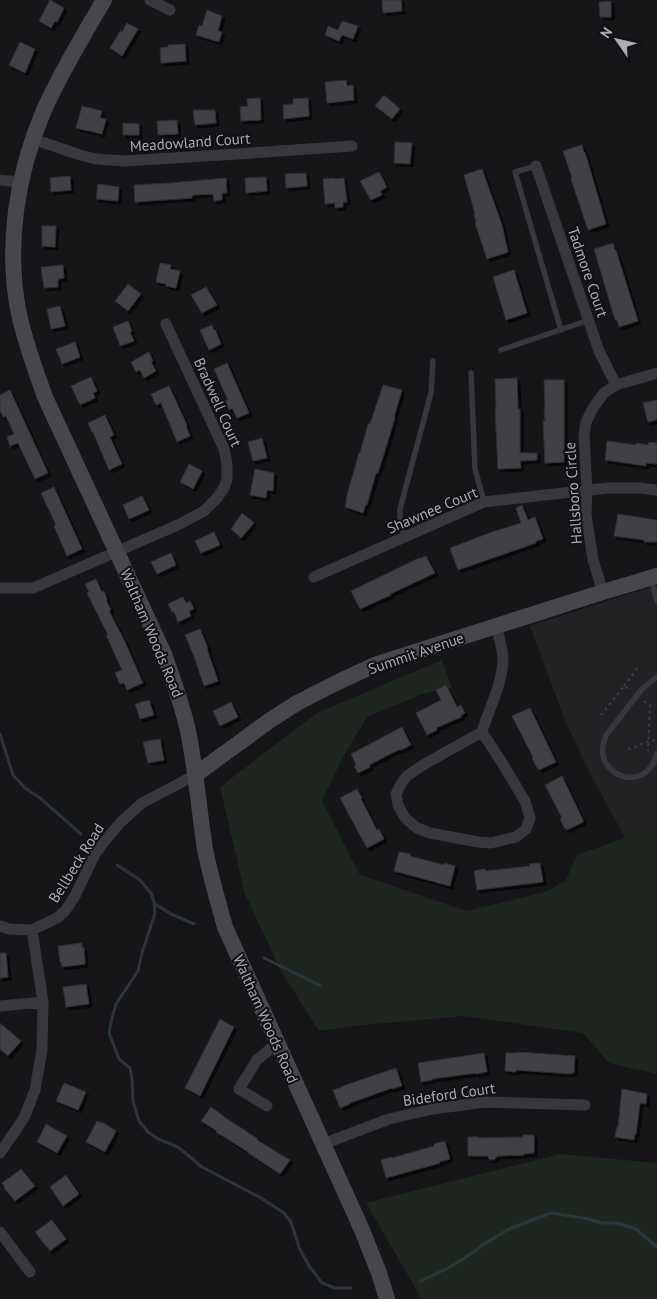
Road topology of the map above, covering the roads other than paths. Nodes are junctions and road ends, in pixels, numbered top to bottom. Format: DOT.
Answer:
graph roads {
  1 [pos="104,0"];
  2 [pos="150,0"];
  3 [pos="170,10"];
  4 [pos="33,139"];
  5 [pos="352,146"];
  6 [pos="536,166"];
  7 [pos="0,180"];
  8 [pos="21,182"];
  9 [pos="589,320"];
  10 [pos="166,324"];
  11 [pos="561,330"];
  12 [pos="501,350"];
  13 [pos="432,362"];
  14 [pos="471,373"];
  15 [pos="657,373"];
  16 [pos="616,385"];
  17 [pos="657,490"];
  18 [pos="587,491"];
  19 [pos="484,502"];
  20 [pos="406,537"];
  21 [pos="117,552"];
  22 [pos="314,577"];
  23 [pos="653,577"];
  24 [pos="0,588"];
  25 [pos="603,592"];
  26 [pos="657,601"];
  27 [pos="496,626"];
  28 [pos="657,671"];
  29 [pos="657,677"];
  30 [pos="657,681"];
  31 [pos="482,732"];
  32 [pos="657,753"];
  33 [pos="195,775"];
  34 [pos="0,926"];
  35 [pos="32,930"];
  36 [pos="43,1002"];
  37 [pos="0,1006"];
  38 [pos="277,1042"];
  39 [pos="585,1105"];
  40 [pos="267,1106"];
  41 [pos="323,1144"];
  42 [pos="0,1153"];
  43 [pos="0,1232"];
  44 [pos="30,1272"];
  45 [pos="387,1299"];
  1 -- 4 [label="street, Waltham Woods Road"];
  2 -- 3 [label="street"];
  4 -- 5 [label="street, Meadowland Court"];
  4 -- 8 [label="street, Waltham Woods Road"];
  6 -- 9 [label="street, Tadmore Court"];
  6 -- 11 [label="lane"];
  7 -- 8 [label="street"];
  8 -- 21 [label="street, Waltham Woods Road"];
  9 -- 11 [label="lane"];
  9 -- 16 [label="street, Tadmore Court"];
  10 -- 21 [label="street, Bradwell Court"];
  11 -- 12 [label="lane"];
  13 -- 20 [label="lane"];
  14 -- 19 [label="lane"];
  15 -- 16 [label="street, Hallsboro Circle"];
  16 -- 18 [label="street, Hallsboro Circle"];
  17 -- 18 [label="street, Shawnee Court"];
  18 -- 19 [label="street, Shawnee Court"];
  18 -- 25 [label="street, Hallsboro Circle"];
  19 -- 20 [label="street, Shawnee Court"];
  20 -- 22 [label="street, Shawnee Court"];
  21 -- 24 [label="street, Bradwell Court"];
  21 -- 33 [label="street, Waltham Woods Road"];
  23 -- 25 [label="street, Summit Avenue"];
  23 -- 26 [label="lane"];
  25 -- 27 [label="street, Summit Avenue"];
  27 -- 31 [label="street"];
  27 -- 33 [label="street, Summit Avenue"];
  28 -- 29 [label="lane"];
  29 -- 30 [label="lane"];
  29 -- 32 [label="lane"];
  31 -- 31 [label="street"];
  33 -- 35 [label="street, Bellbeck Road"];
  33 -- 38 [label="street, Waltham Woods Road"];
  34 -- 35 [label="street"];
  35 -- 36 [label="street"];
  36 -- 37 [label="street"];
  36 -- 42 [label="street"];
  38 -- 40 [label="street"];
  38 -- 41 [label="street, Waltham Woods Road"];
  39 -- 41 [label="street, Bideford Court"];
  41 -- 45 [label="street, Waltham Woods Road"];
  43 -- 44 [label="street"];
}
